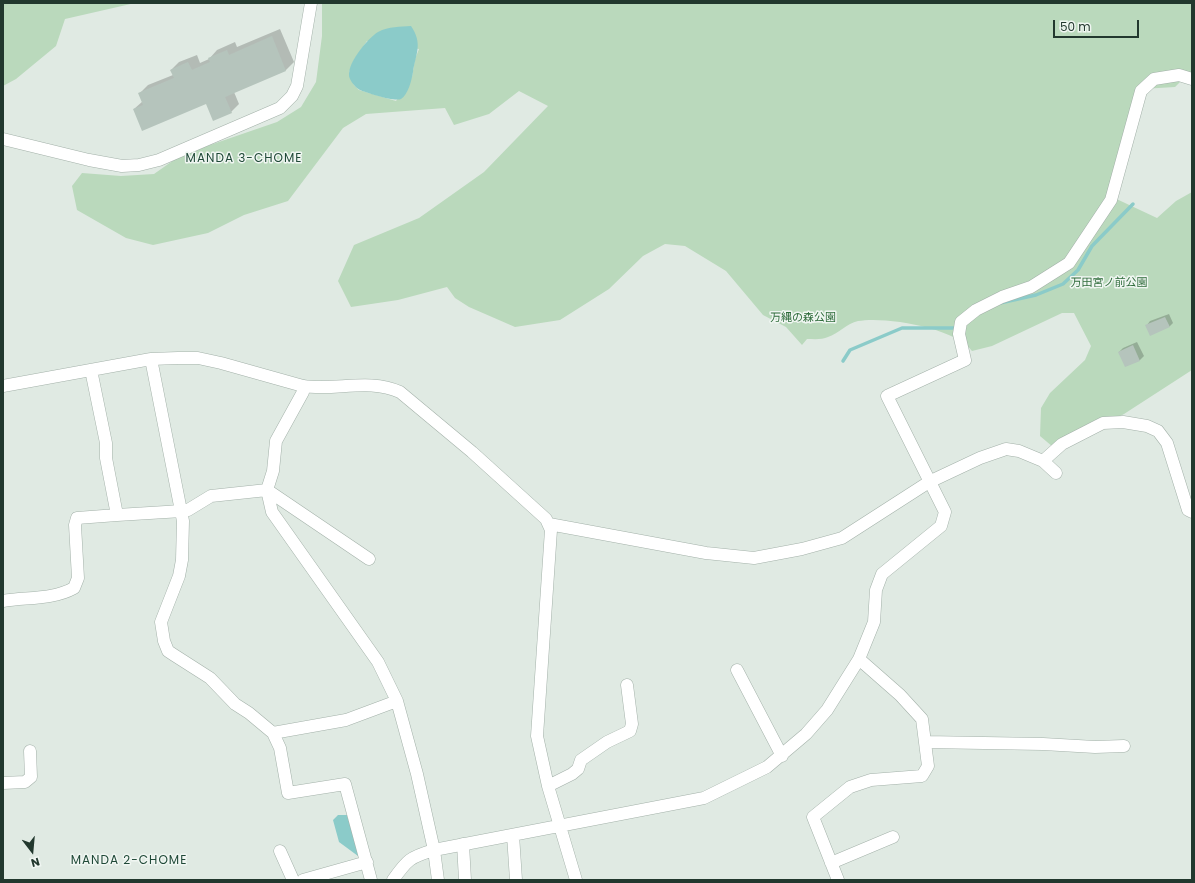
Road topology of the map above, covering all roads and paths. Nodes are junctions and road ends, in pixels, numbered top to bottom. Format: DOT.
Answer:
graph roads {
  1 [pos="311,3"];
  2 [pos="1192,79"];
  3 [pos="3,139"];
  4 [pos="150,359"];
  5 [pos="91,370"];
  6 [pos="3,386"];
  7 [pos="303,386"];
  8 [pos="1043,461"];
  9 [pos="1056,473"];
  10 [pos="930,482"];
  11 [pos="267,490"];
  12 [pos="182,511"];
  13 [pos="1192,512"];
  14 [pos="117,515"];
  15 [pos="549,524"];
  16 [pos="369,559"];
  17 [pos="3,601"];
  18 [pos="859,660"];
  19 [pos="737,670"];
  20 [pos="626,685"];
  21 [pos="397,701"];
  22 [pos="273,733"];
  23 [pos="924,742"];
  24 [pos="1124,746"];
  25 [pos="30,751"];
  26 [pos="782,756"];
  27 [pos="3,783"];
  28 [pos="548,786"];
  29 [pos="560,827"];
  30 [pos="513,835"];
  31 [pos="893,837"];
  32 [pos="463,844"];
  33 [pos="434,850"];
  34 [pos="280,851"];
  35 [pos="366,862"];
  36 [pos="831,863"];
  37 [pos="293,880"];
  38 [pos="303,880"];
  39 [pos="372,880"];
  40 [pos="393,880"];
  41 [pos="438,880"];
  42 [pos="465,880"];
  43 [pos="516,880"];
  44 [pos="576,880"];
  45 [pos="838,880"];
  1 -- 3 [label="street"];
  2 -- 10 [label="street"];
  4 -- 5 [label="street"];
  4 -- 7 [label="street"];
  4 -- 12 [label="street"];
  5 -- 6 [label="street"];
  5 -- 14 [label="street"];
  7 -- 11 [label="street"];
  7 -- 15 [label="street"];
  8 -- 9 [label="street"];
  8 -- 10 [label="street"];
  8 -- 13 [label="street"];
  10 -- 15 [label="street"];
  10 -- 18 [label="street"];
  11 -- 12 [label="street"];
  11 -- 16 [label="street"];
  11 -- 21 [label="street"];
  12 -- 14 [label="street"];
  12 -- 22 [label="street"];
  14 -- 17 [label="street"];
  15 -- 28 [label="street"];
  18 -- 23 [label="street"];
  18 -- 26 [label="street"];
  19 -- 26 [label="street"];
  20 -- 28 [label="street"];
  21 -- 22 [label="street"];
  21 -- 33 [label="street"];
  22 -- 35 [label="street"];
  23 -- 24 [label="street"];
  23 -- 36 [label="street"];
  25 -- 27 [label="street"];
  26 -- 29 [label="street"];
  28 -- 29 [label="street"];
  29 -- 30 [label="street"];
  29 -- 44 [label="street"];
  30 -- 32 [label="street"];
  30 -- 43 [label="street"];
  31 -- 36 [label="street"];
  32 -- 33 [label="street"];
  32 -- 42 [label="street"];
  33 -- 40 [label="street"];
  33 -- 41 [label="street"];
  34 -- 37 [label="street"];
  35 -- 38 [label="street"];
  35 -- 39 [label="street"];
  36 -- 45 [label="street"];
}
